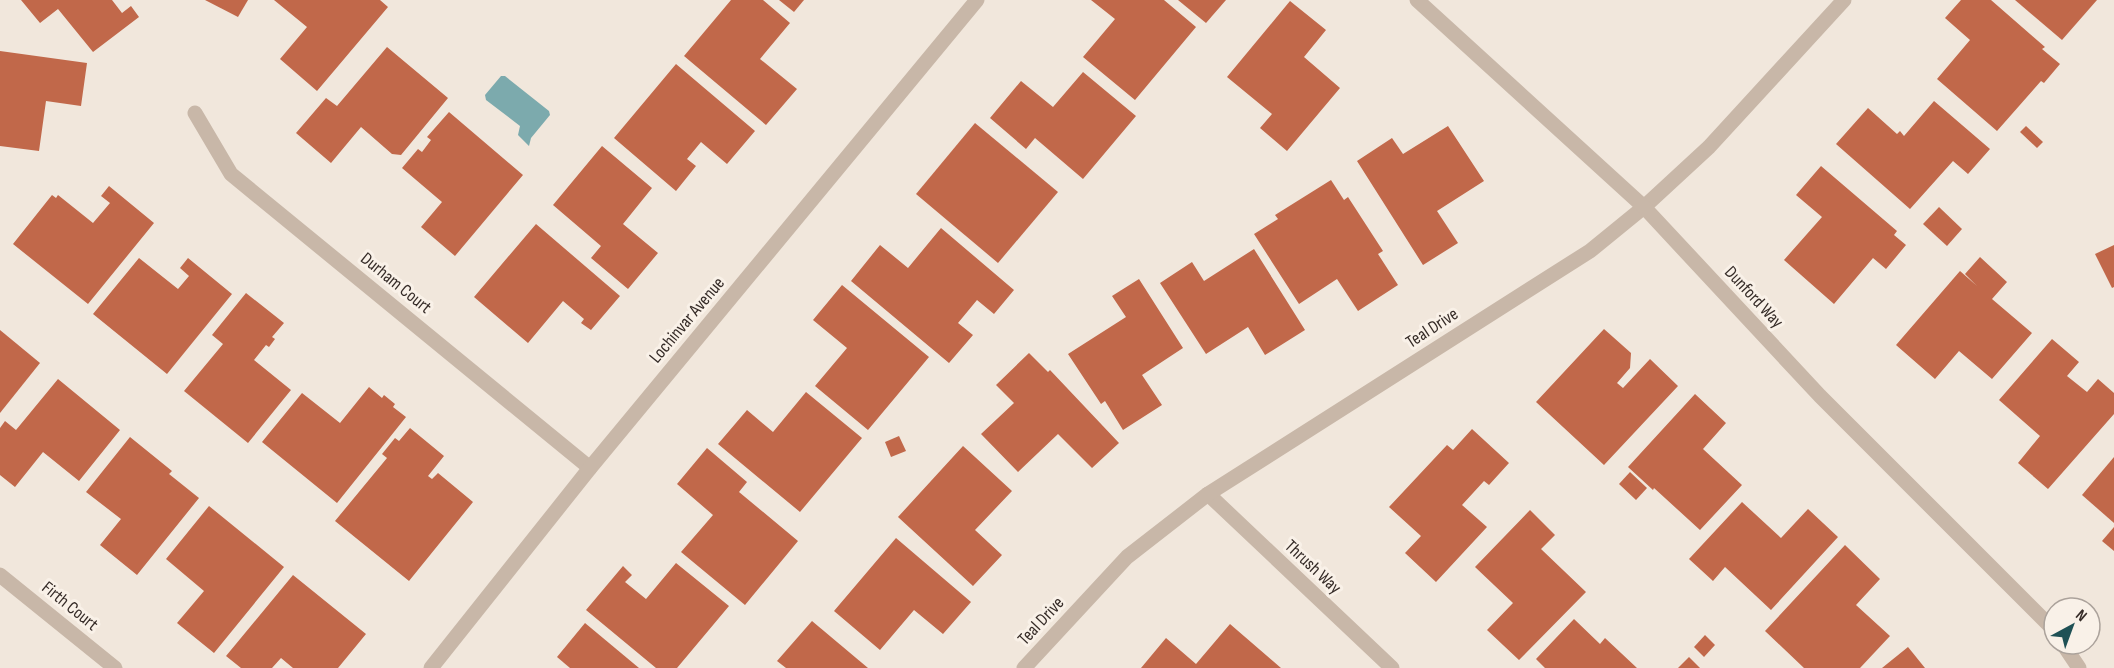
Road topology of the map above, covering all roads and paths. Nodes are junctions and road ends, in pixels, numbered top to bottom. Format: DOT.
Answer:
graph roads {
  1 [pos="977,0"];
  2 [pos="1416,0"];
  3 [pos="1844,0"];
  4 [pos="195,113"];
  5 [pos="1644,207"];
  6 [pos="591,468"];
  7 [pos="1208,494"];
  8 [pos="0,575"];
  9 [pos="2042,618"];
  10 [pos="115,668"];
  11 [pos="431,668"];
  12 [pos="1024,668"];
  13 [pos="1392,668"];
  1 -- 6 [label="street, Lochinvar Avenue"];
  2 -- 5 [label="street, Dunford Way"];
  3 -- 5 [label="street, Teal Drive"];
  4 -- 6 [label="street, Durham Court"];
  5 -- 7 [label="street, Teal Drive"];
  5 -- 9 [label="street, Dunford Way"];
  6 -- 11 [label="street, Lochinvar Avenue"];
  7 -- 12 [label="street, Teal Drive"];
  7 -- 13 [label="street, Thrush Way"];
  8 -- 10 [label="street, Firth Court"];
}
